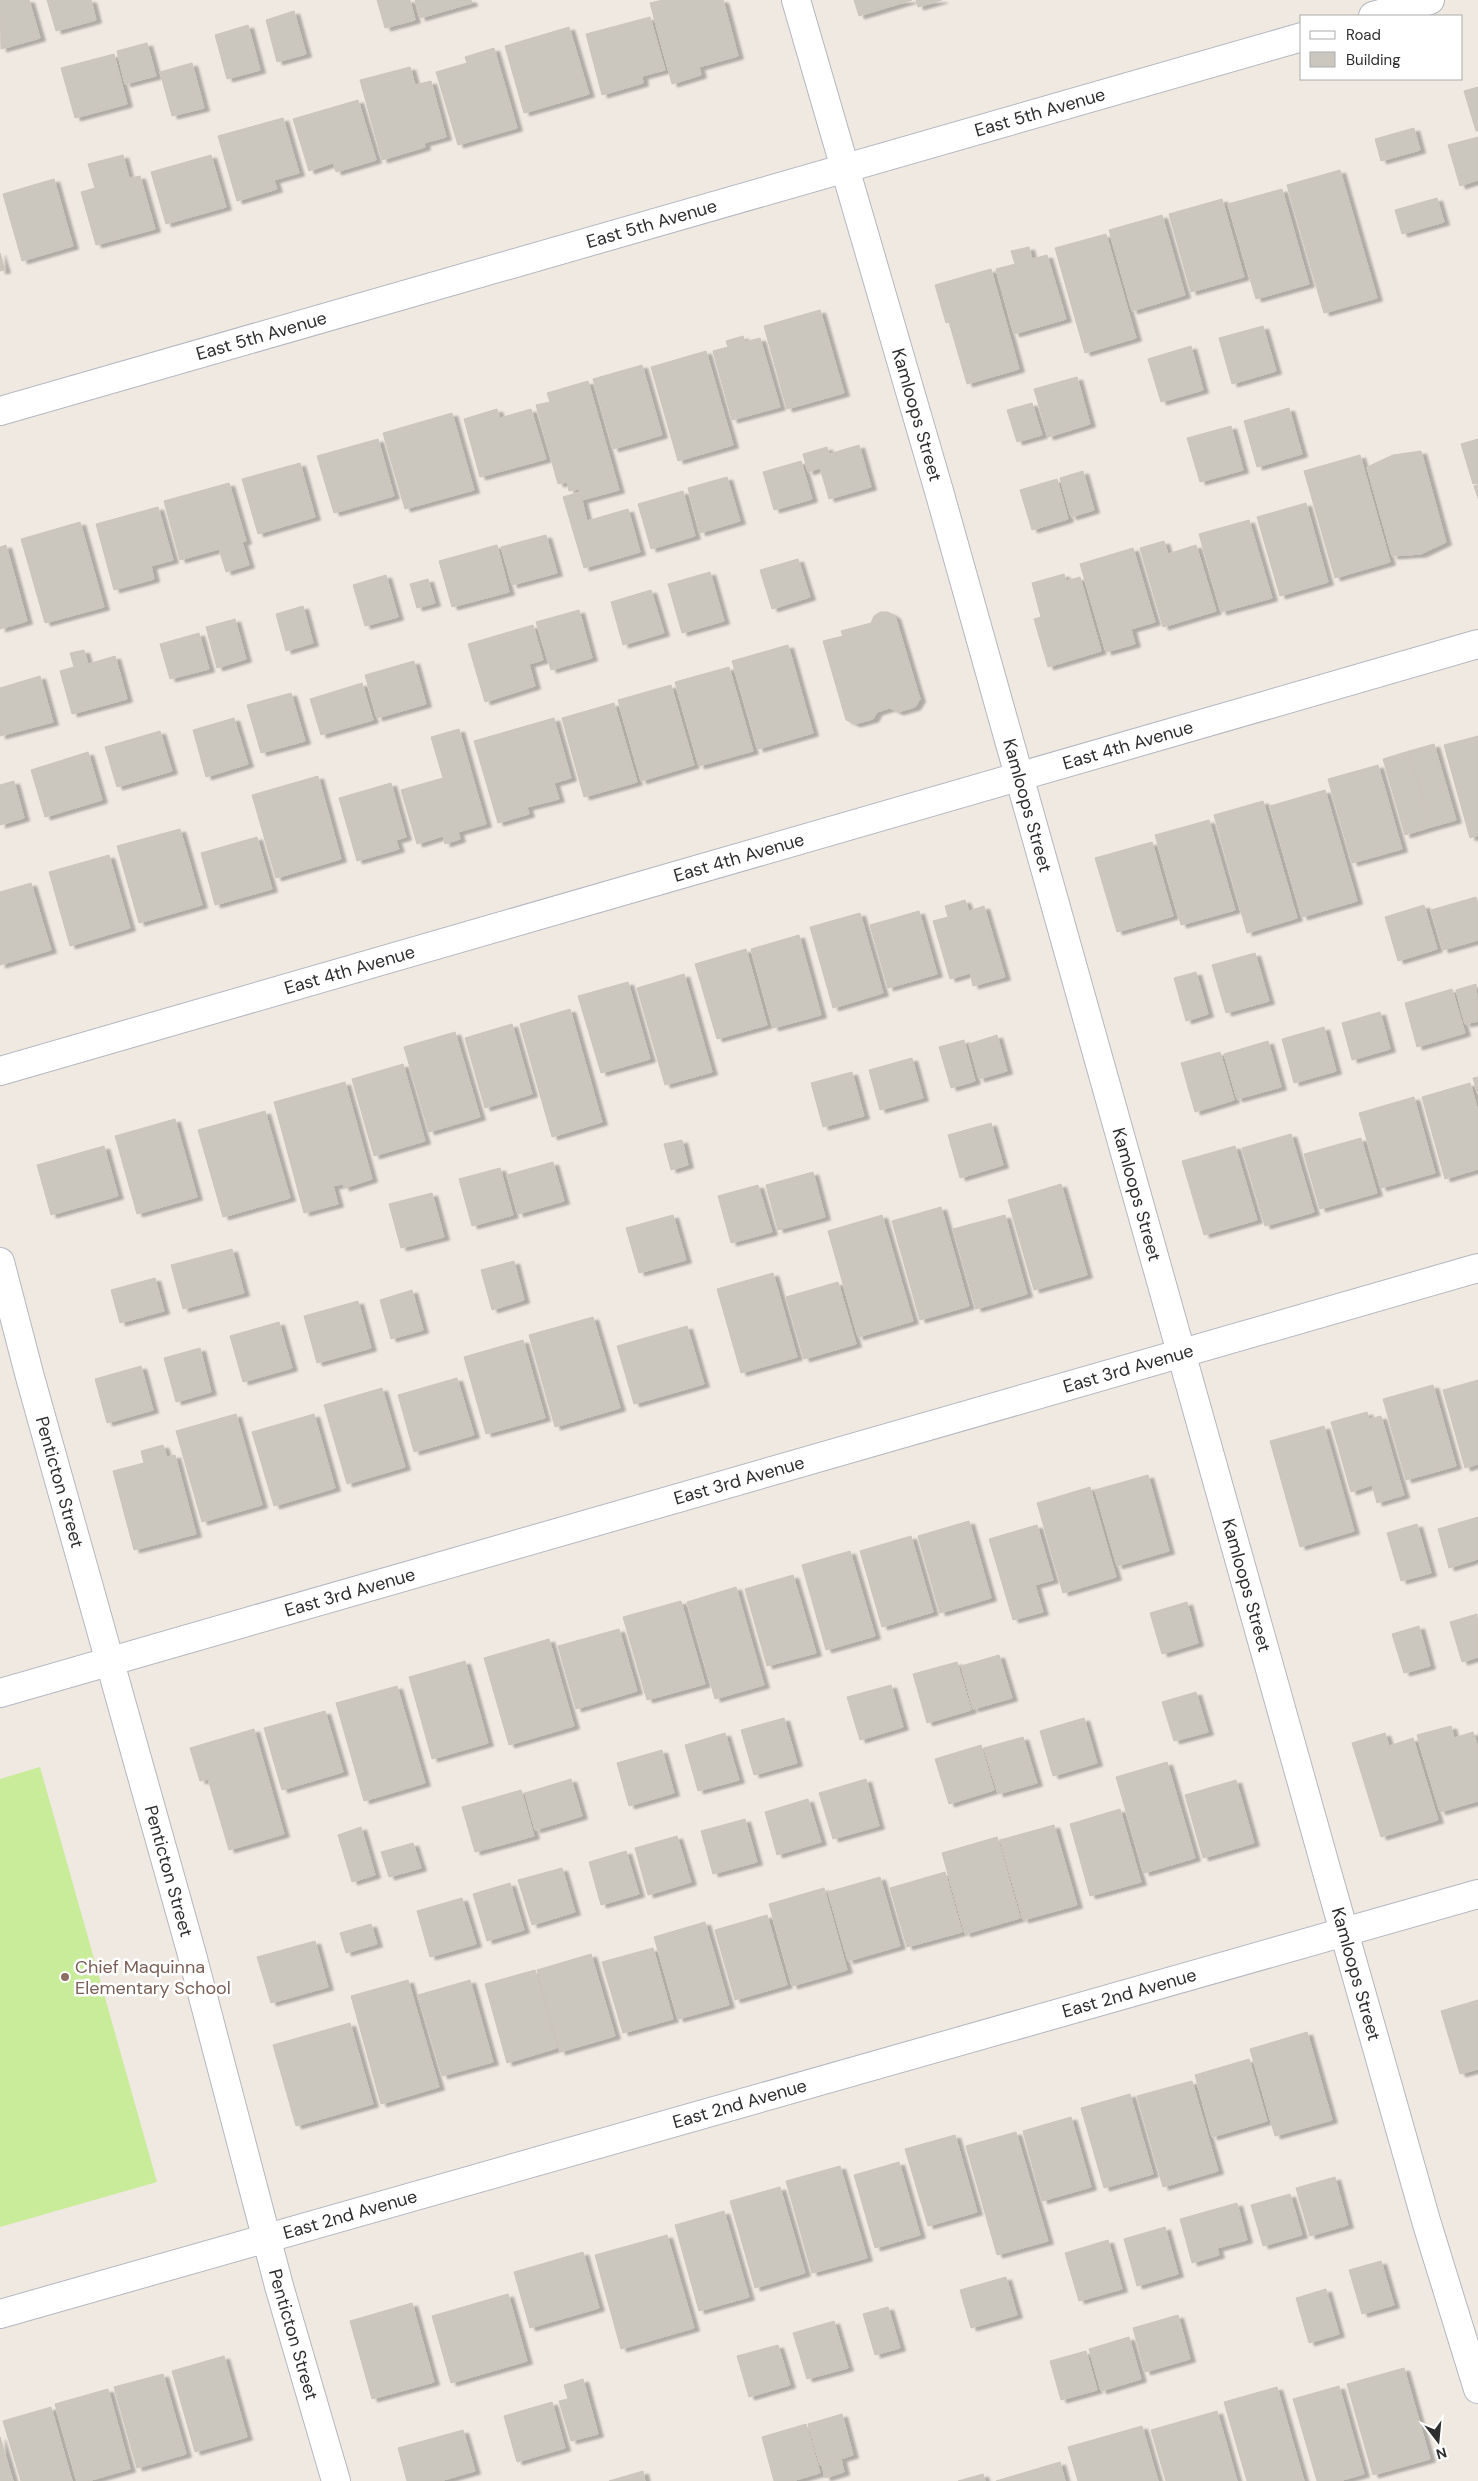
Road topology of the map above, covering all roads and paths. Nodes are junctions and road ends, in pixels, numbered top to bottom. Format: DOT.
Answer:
graph roads {
  1 [pos="796,0"];
  2 [pos="1430,0"];
  3 [pos="1377,15"];
  4 [pos="1300,38"];
  5 [pos="844,168"];
  6 [pos="0,411"];
  7 [pos="1478,644"];
  8 [pos="1019,777"];
  9 [pos="0,1071"];
  10 [pos="0,1262"];
  11 [pos="1478,1268"];
  12 [pos="1181,1354"];
  13 [pos="110,1662"];
  14 [pos="0,1694"];
  15 [pos="1478,1894"];
  16 [pos="1344,1931"];
  17 [pos="266,2238"];
  18 [pos="0,2314"];
  19 [pos="1478,2389"];
  20 [pos="336,2481"];
  1 -- 5 [label="street, Kamloops Street"];
  2 -- 3 [label="street"];
  4 -- 5 [label="street, East 5th Avenue"];
  5 -- 6 [label="street, East 5th Avenue"];
  5 -- 8 [label="street, Kamloops Street"];
  7 -- 8 [label="street, East 4th Avenue"];
  8 -- 9 [label="street, East 4th Avenue"];
  8 -- 12 [label="street, Kamloops Street"];
  10 -- 13 [label="street, Penticton Street"];
  11 -- 12 [label="street, East 3rd Avenue"];
  12 -- 13 [label="street, East 3rd Avenue"];
  12 -- 16 [label="street, Kamloops Street"];
  13 -- 14 [label="street, East 3rd Avenue"];
  13 -- 17 [label="street, Penticton Street"];
  15 -- 16 [label="street, East 2nd Avenue"];
  16 -- 17 [label="street, East 2nd Avenue"];
  16 -- 19 [label="street, Kamloops Street"];
  17 -- 18 [label="street, East 2nd Avenue"];
  17 -- 20 [label="street, Penticton Street"];
}
